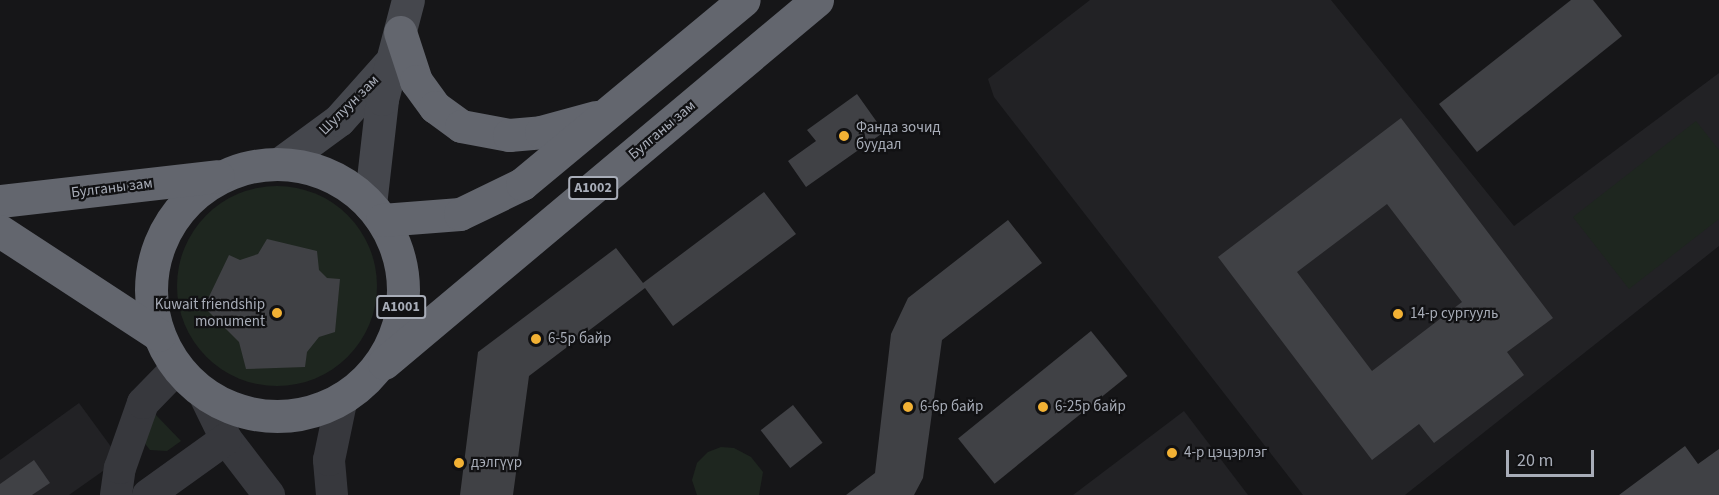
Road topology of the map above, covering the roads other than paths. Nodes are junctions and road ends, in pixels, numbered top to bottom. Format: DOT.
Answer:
graph roads {
  1 [pos="408,0"];
  2 [pos="744,0"];
  3 [pos="817,0"];
  4 [pos="400,32"];
  5 [pos="389,64"];
  6 [pos="612,112"];
  7 [pos="279,164"];
  8 [pos="223,176"];
  9 [pos="0,201"];
  10 [pos="376,212"];
  11 [pos="0,231"];
  12 [pos="159,335"];
  13 [pos="177,368"];
  14 [pos="369,376"];
  15 [pos="204,394"];
  16 [pos="342,398"];
  17 [pos="226,439"];
  18 [pos="116,495"];
  19 [pos="148,495"];
  20 [pos="269,495"];
  21 [pos="332,495"];
  1 -- 4 [label="street"];
  2 -- 6 [label="highway"];
  3 -- 14 [label="highway, Булганы зам / A1002"];
  4 -- 5 [label="street"];
  4 -- 6 [label="highway"];
  5 -- 7 [label="street, Шулуун зам"];
  5 -- 10 [label="street, Шулуун зам"];
  6 -- 10 [label="highway"];
  7 -- 8 [label="highway, A1001"];
  7 -- 10 [label="highway, A1001"];
  8 -- 9 [label="highway, Булганы зам / A1001"];
  8 -- 12 [label="highway, A1001"];
  10 -- 14 [label="highway, A1001"];
  11 -- 12 [label="highway, A1001"];
  12 -- 13 [label="highway, A1001"];
  13 -- 15 [label="highway, A1001"];
  13 -- 18 [label="street"];
  14 -- 16 [label="highway, A1001"];
  15 -- 16 [label="highway, A1001"];
  15 -- 17 [label="street"];
  16 -- 21 [label="street"];
  17 -- 19 [label="street"];
  17 -- 20 [label="street"];
}
